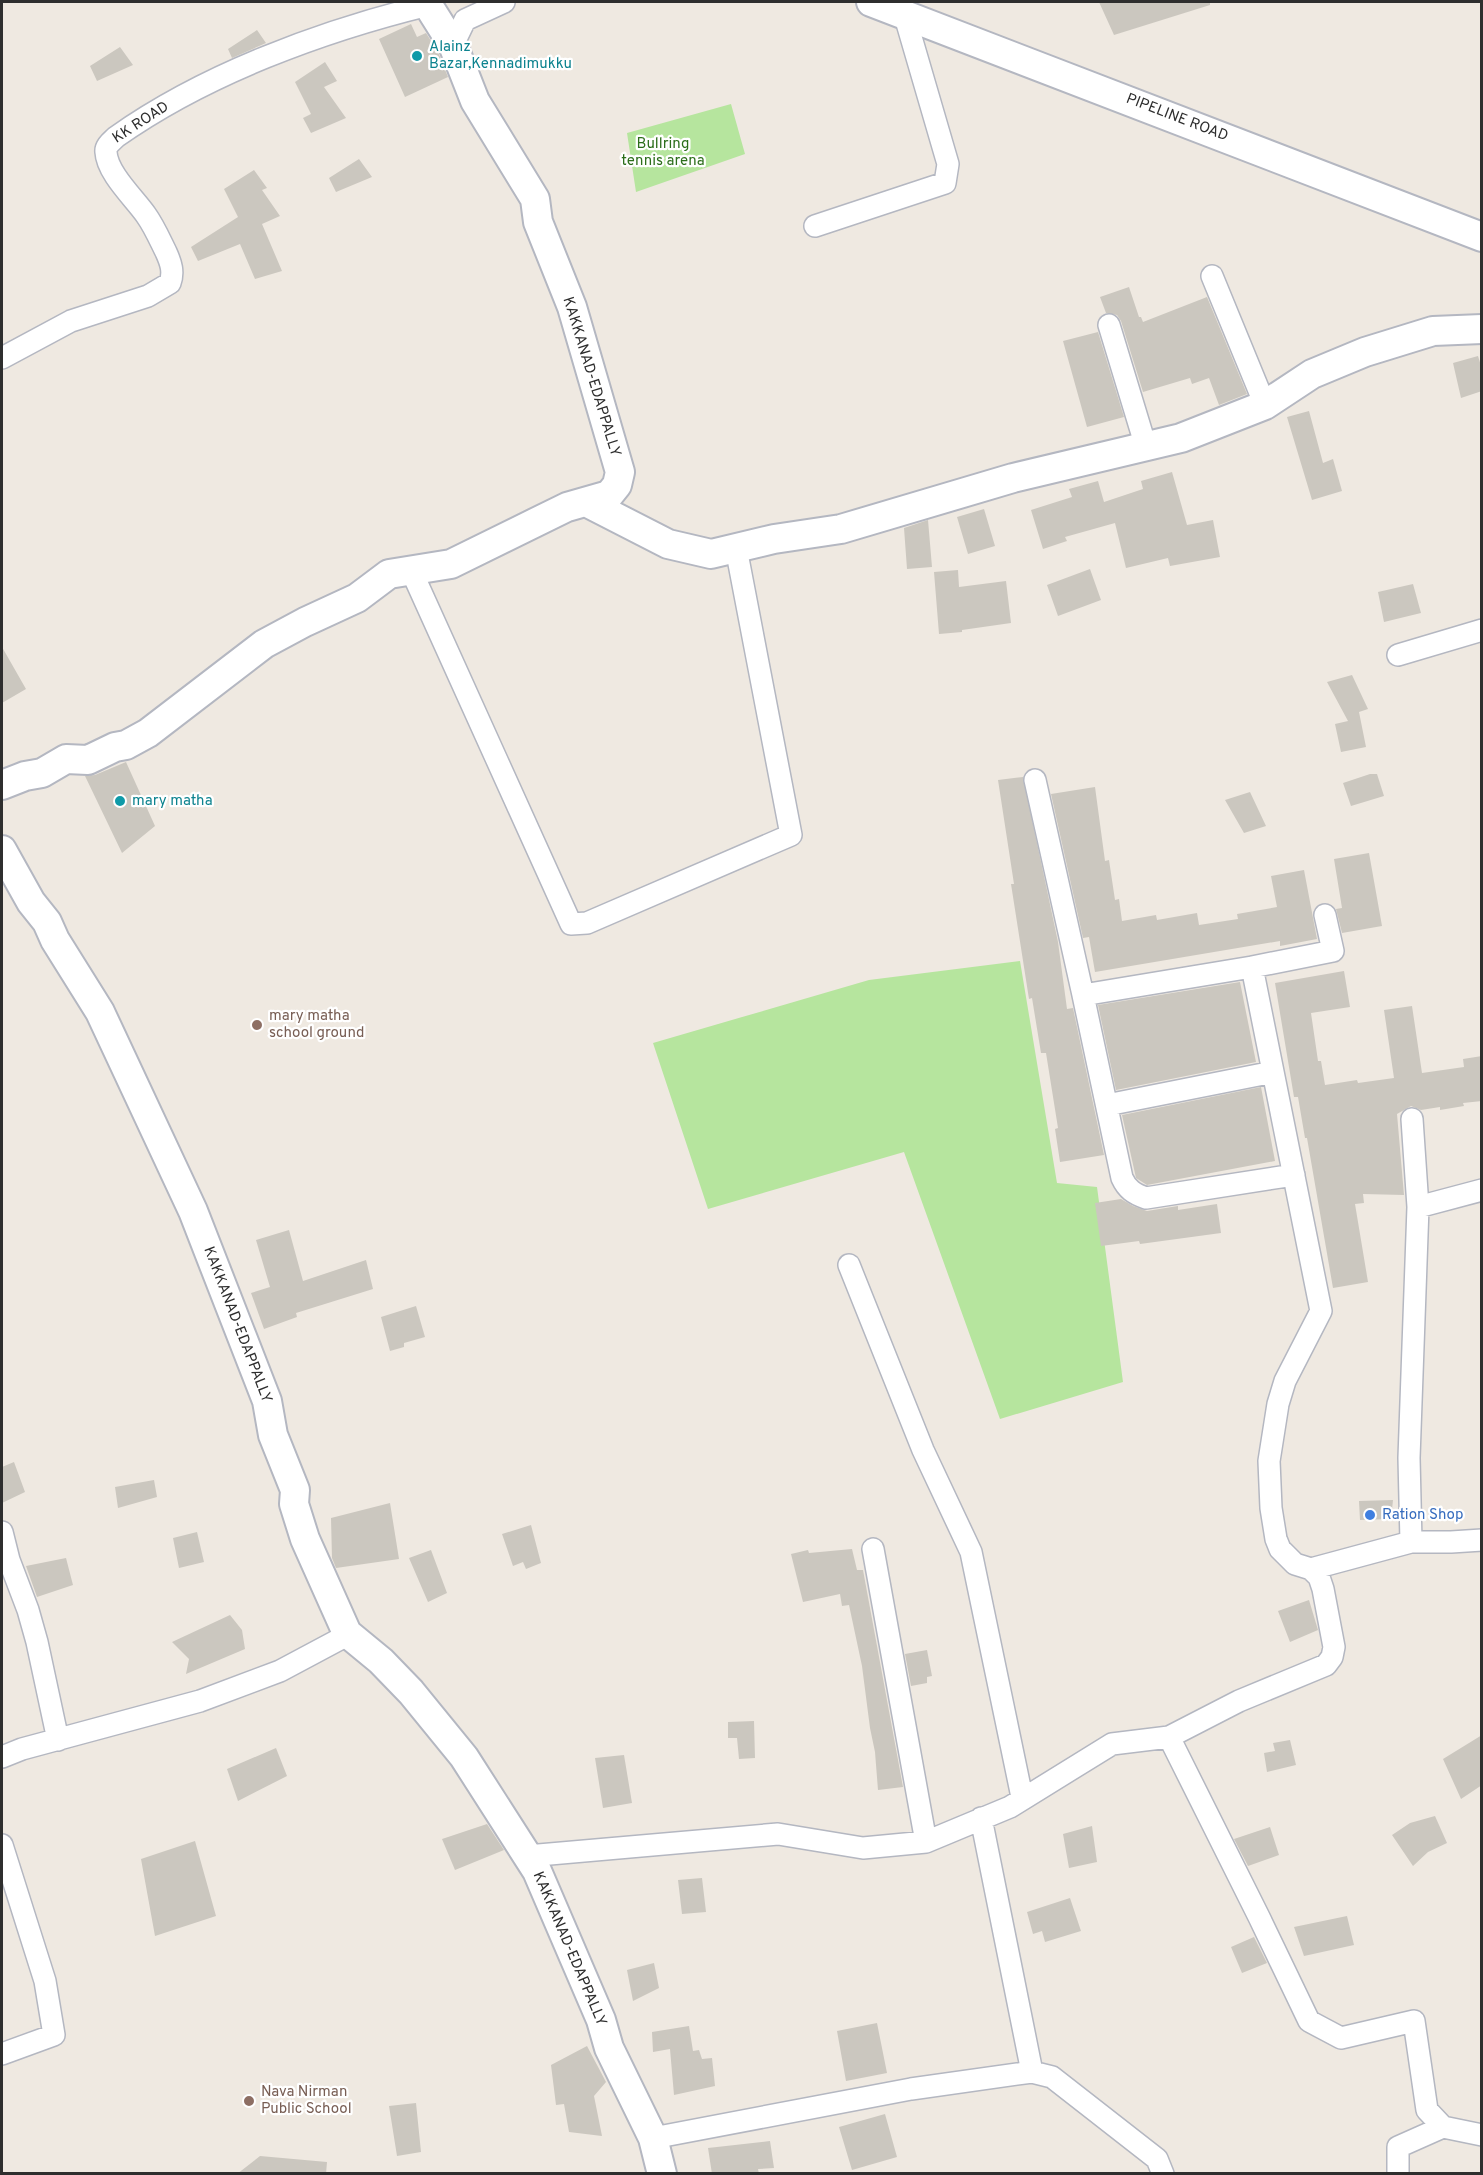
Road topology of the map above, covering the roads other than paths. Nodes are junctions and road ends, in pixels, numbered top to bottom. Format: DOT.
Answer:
graph roads {
  1 [pos="504,2"];
  2 [pos="871,2"];
  3 [pos="427,3"];
  4 [pos="904,14"];
  5 [pos="453,45"];
  6 [pos="815,226"];
  7 [pos="1482,237"];
  8 [pos="1212,276"];
  9 [pos="1109,325"];
  10 [pos="1482,329"];
  11 [pos="2,358"];
  12 [pos="1265,405"];
  13 [pos="1146,447"];
  14 [pos="586,502"];
  15 [pos="736,548"];
  16 [pos="411,570"];
  17 [pos="1482,630"];
  18 [pos="1398,655"];
  19 [pos="1035,780"];
  20 [pos="2,785"];
  21 [pos="2,850"];
  22 [pos="1325,915"];
  23 [pos="1252,967"];
  24 [pos="1083,995"];
  25 [pos="1273,1072"];
  26 [pos="1107,1105"];
  27 [pos="1412,1119"];
  28 [pos="1293,1175"];
  29 [pos="1482,1190"];
  30 [pos="1418,1207"];
  31 [pos="849,1265"];
  32 [pos="2,1532"];
  33 [pos="1482,1540"];
  34 [pos="1411,1542"];
  35 [pos="873,1549"];
  36 [pos="1311,1569"];
  37 [pos="347,1633"];
  38 [pos="1169,1737"];
  39 [pos="57,1740"];
  40 [pos="2,1756"];
  41 [pos="1022,1797"];
  42 [pos="981,1818"];
  43 [pos="926,1842"];
  44 [pos="2,1845"];
  45 [pos="527,1856"];
  46 [pos="2,2054"];
  47 [pos="1032,2072"];
  48 [pos="1443,2127"];
  49 [pos="1482,2135"];
  50 [pos="653,2138"];
  51 [pos="662,2174"];
  52 [pos="1163,2174"];
  53 [pos="1398,2174"];
  1 -- 5 [label="street"];
  2 -- 4 [label="street, PIPELINE ROAD"];
  3 -- 5 [label="street, KAKKANAD-EDAPPALLY"];
  3 -- 11 [label="street, KK ROAD"];
  4 -- 6 [label="street"];
  4 -- 7 [label="street, PIPELINE ROAD"];
  5 -- 14 [label="street, KAKKANAD-EDAPPALLY"];
  8 -- 12 [label="street"];
  9 -- 13 [label="street"];
  10 -- 12 [label="street"];
  12 -- 13 [label="street"];
  13 -- 15 [label="street"];
  14 -- 15 [label="street"];
  14 -- 16 [label="street, KAKKANAD-EDAPPALLY"];
  15 -- 16 [label="street"];
  16 -- 20 [label="street, KAKKANAD-EDAPPALLY"];
  17 -- 18 [label="street"];
  19 -- 24 [label="street"];
  21 -- 37 [label="street, KAKKANAD-EDAPPALLY"];
  22 -- 23 [label="street"];
  23 -- 24 [label="street"];
  23 -- 25 [label="street"];
  24 -- 26 [label="street"];
  25 -- 26 [label="street"];
  25 -- 28 [label="street"];
  26 -- 28 [label="street"];
  27 -- 30 [label="street"];
  28 -- 36 [label="street"];
  29 -- 30 [label="street"];
  30 -- 34 [label="street"];
  31 -- 41 [label="street"];
  32 -- 39 [label="street"];
  33 -- 34 [label="street"];
  34 -- 36 [label="street"];
  35 -- 43 [label="street"];
  36 -- 38 [label="street"];
  37 -- 39 [label="street"];
  37 -- 45 [label="street, KAKKANAD-EDAPPALLY"];
  38 -- 41 [label="street"];
  38 -- 48 [label="street"];
  39 -- 40 [label="street"];
  41 -- 42 [label="street"];
  42 -- 43 [label="street"];
  42 -- 47 [label="street"];
  43 -- 45 [label="street"];
  44 -- 46 [label="street"];
  45 -- 50 [label="street, KAKKANAD-EDAPPALLY"];
  47 -- 50 [label="street"];
  47 -- 52 [label="street"];
  48 -- 49 [label="street"];
  48 -- 53 [label="street"];
  50 -- 51 [label="street, KAKKANAD-EDAPPALLY"];
}
